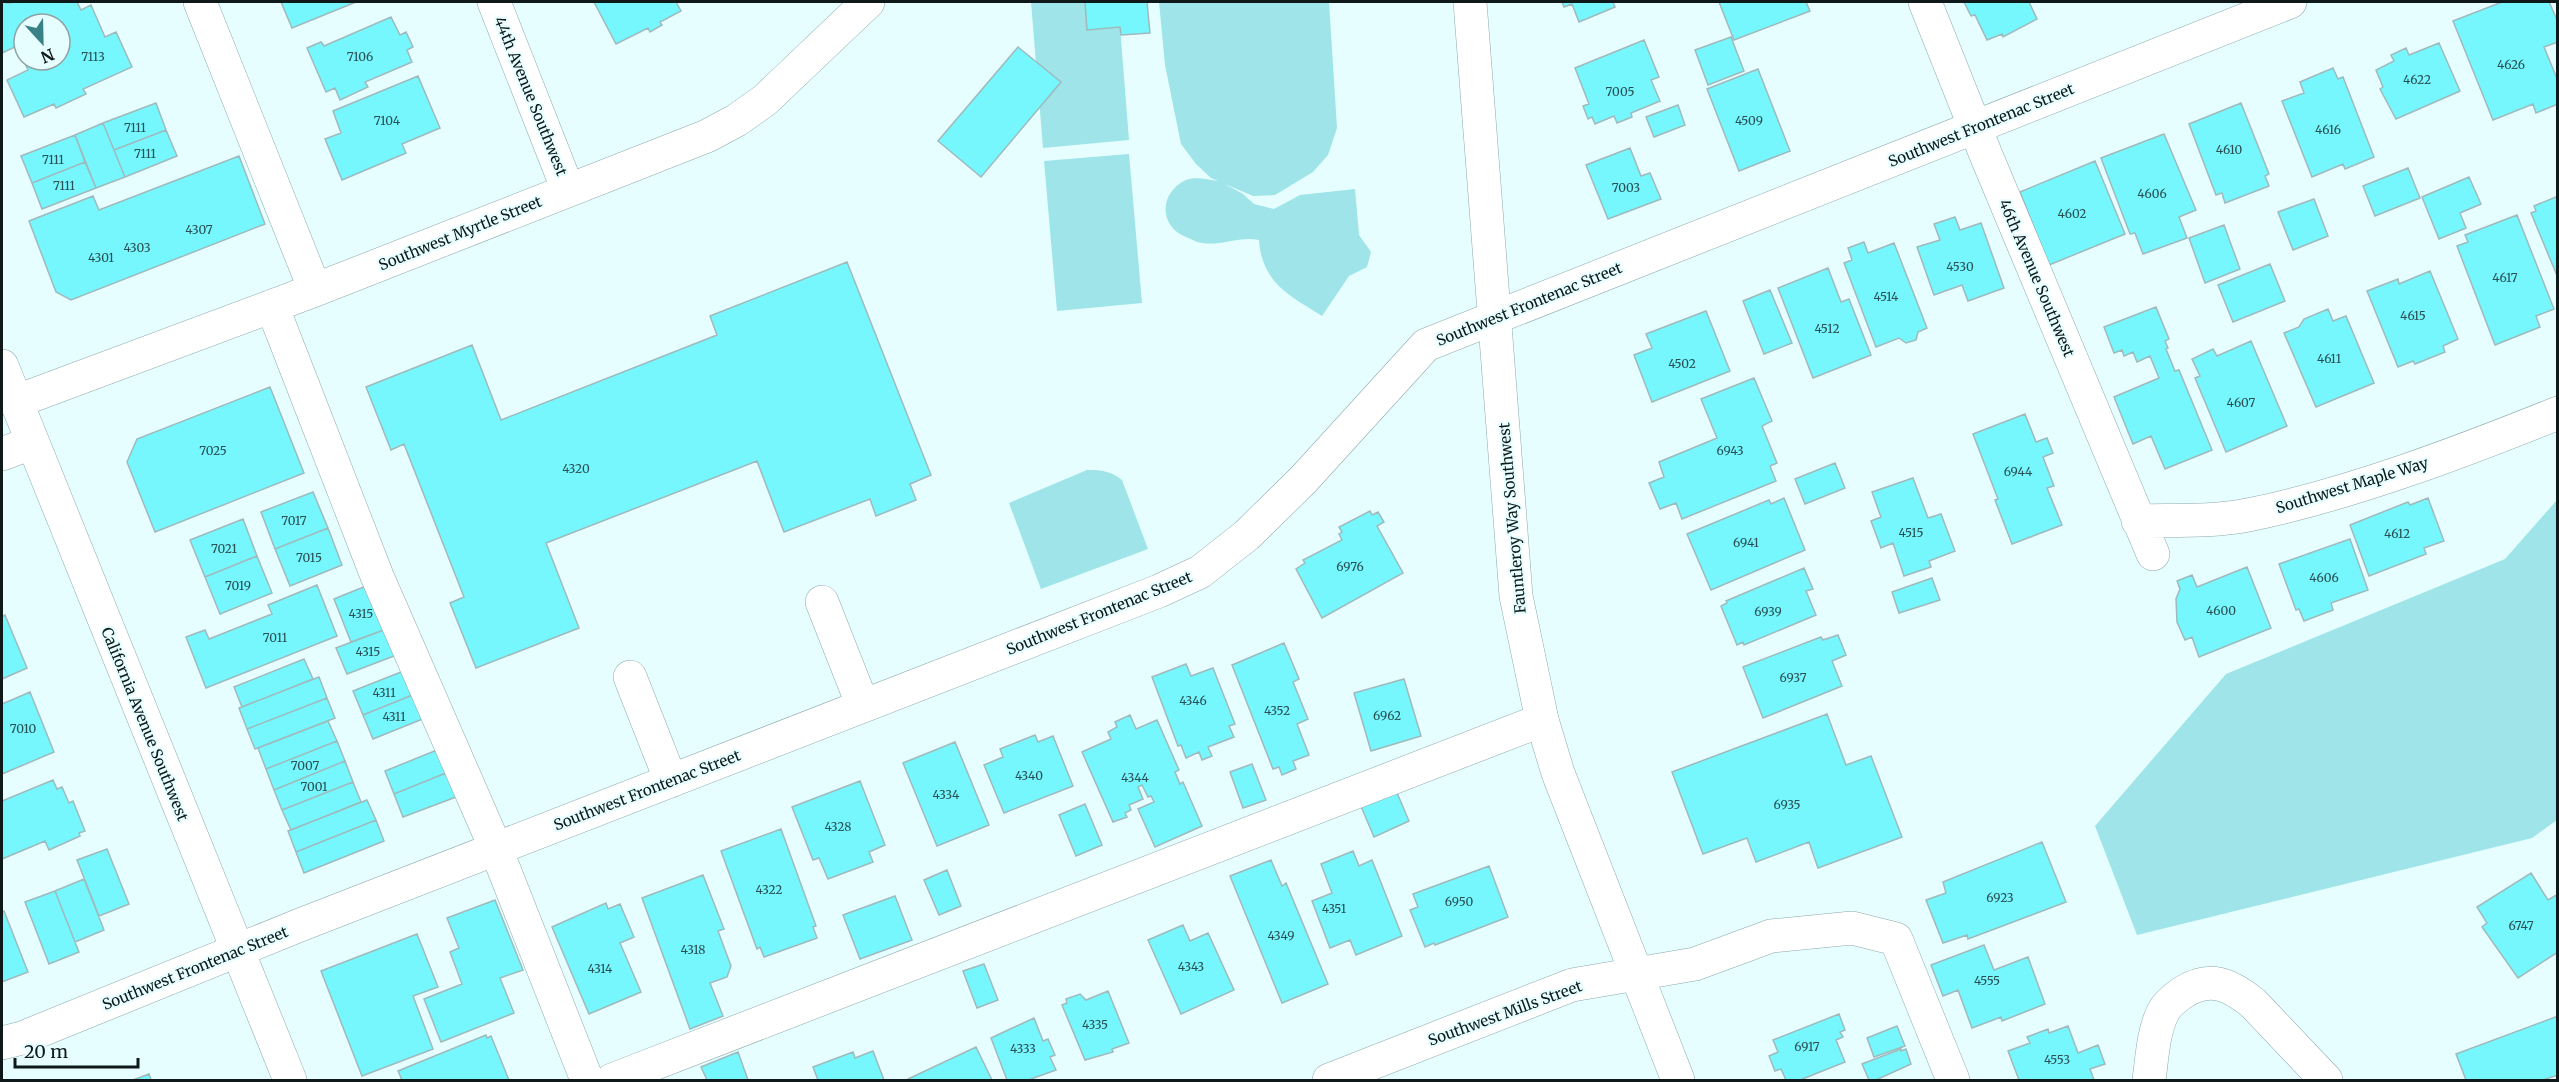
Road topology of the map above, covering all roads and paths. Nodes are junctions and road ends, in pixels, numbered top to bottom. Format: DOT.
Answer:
graph roads {
  1 [pos="200,2"];
  2 [pos="494,2"];
  3 [pos="868,2"];
  4 [pos="1470,2"];
  5 [pos="1925,2"];
  6 [pos="2290,2"];
  7 [pos="1975,128"];
  8 [pos="568,190"];
  9 [pos="315,290"];
  10 [pos="272,306"];
  11 [pos="1495,318"];
  12 [pos="2,366"];
  13 [pos="15,402"];
  14 [pos="2558,413"];
  15 [pos="16,448"];
  16 [pos="2138,521"];
  17 [pos="2152,554"];
  18 [pos="822,602"];
  19 [pos="630,677"];
  20 [pos="863,706"];
  21 [pos="1542,720"];
  22 [pos="671,780"];
  23 [pos="496,849"];
  24 [pos="237,950"];
  25 [pos="1636,974"];
  26 [pos="2,1043"];
  27 [pos="290,1080"];
  28 [pos="587,1080"];
  29 [pos="612,1080"];
  30 [pos="1329,1080"];
  31 [pos="1678,1080"];
  32 [pos="1953,1080"];
  33 [pos="2149,1080"];
  34 [pos="2326,1080"];
  1 -- 9 [label="street"];
  2 -- 8 [label="street, 44th Avenue Southwest"];
  3 -- 8 [label="street, Southwest Myrtle Street"];
  4 -- 11 [label="street, Fauntleroy Way Southwest"];
  5 -- 7 [label="street, 46th Avenue Southwest"];
  6 -- 7 [label="street, Southwest Frontenac Street"];
  7 -- 11 [label="street, Southwest Frontenac Street"];
  7 -- 16 [label="street, 46th Avenue Southwest"];
  8 -- 9 [label="street, Southwest Myrtle Street"];
  9 -- 10 [label="street, Southwest Myrtle Street"];
  10 -- 13 [label="street, Southwest Myrtle Street"];
  10 -- 23 [label="street"];
  11 -- 20 [label="street, Southwest Frontenac Street"];
  11 -- 21 [label="street, Fauntleroy Way Southwest"];
  12 -- 13 [label="street, California Avenue Southwest"];
  13 -- 15 [label="street, California Avenue Southwest"];
  14 -- 16 [label="street, Southwest Maple Way"];
  15 -- 24 [label="street, California Avenue Southwest"];
  16 -- 17 [label="street, 46th Avenue Southwest"];
  18 -- 20 [label="street"];
  19 -- 22 [label="street"];
  20 -- 22 [label="street, Southwest Frontenac Street"];
  21 -- 25 [label="street, Fauntleroy Way Southwest"];
  21 -- 29 [label="street"];
  22 -- 23 [label="street, Southwest Frontenac Street"];
  23 -- 24 [label="street, Southwest Frontenac Street"];
  23 -- 28 [label="street"];
  24 -- 26 [label="street, Southwest Frontenac Street"];
  24 -- 27 [label="street, California Avenue Southwest"];
  25 -- 30 [label="street, Southwest Mills Street"];
  25 -- 31 [label="street, Fauntleroy Way Southwest"];
  25 -- 32 [label="street, Southwest Mills Street"];
  33 -- 34 [label="street"];
}
